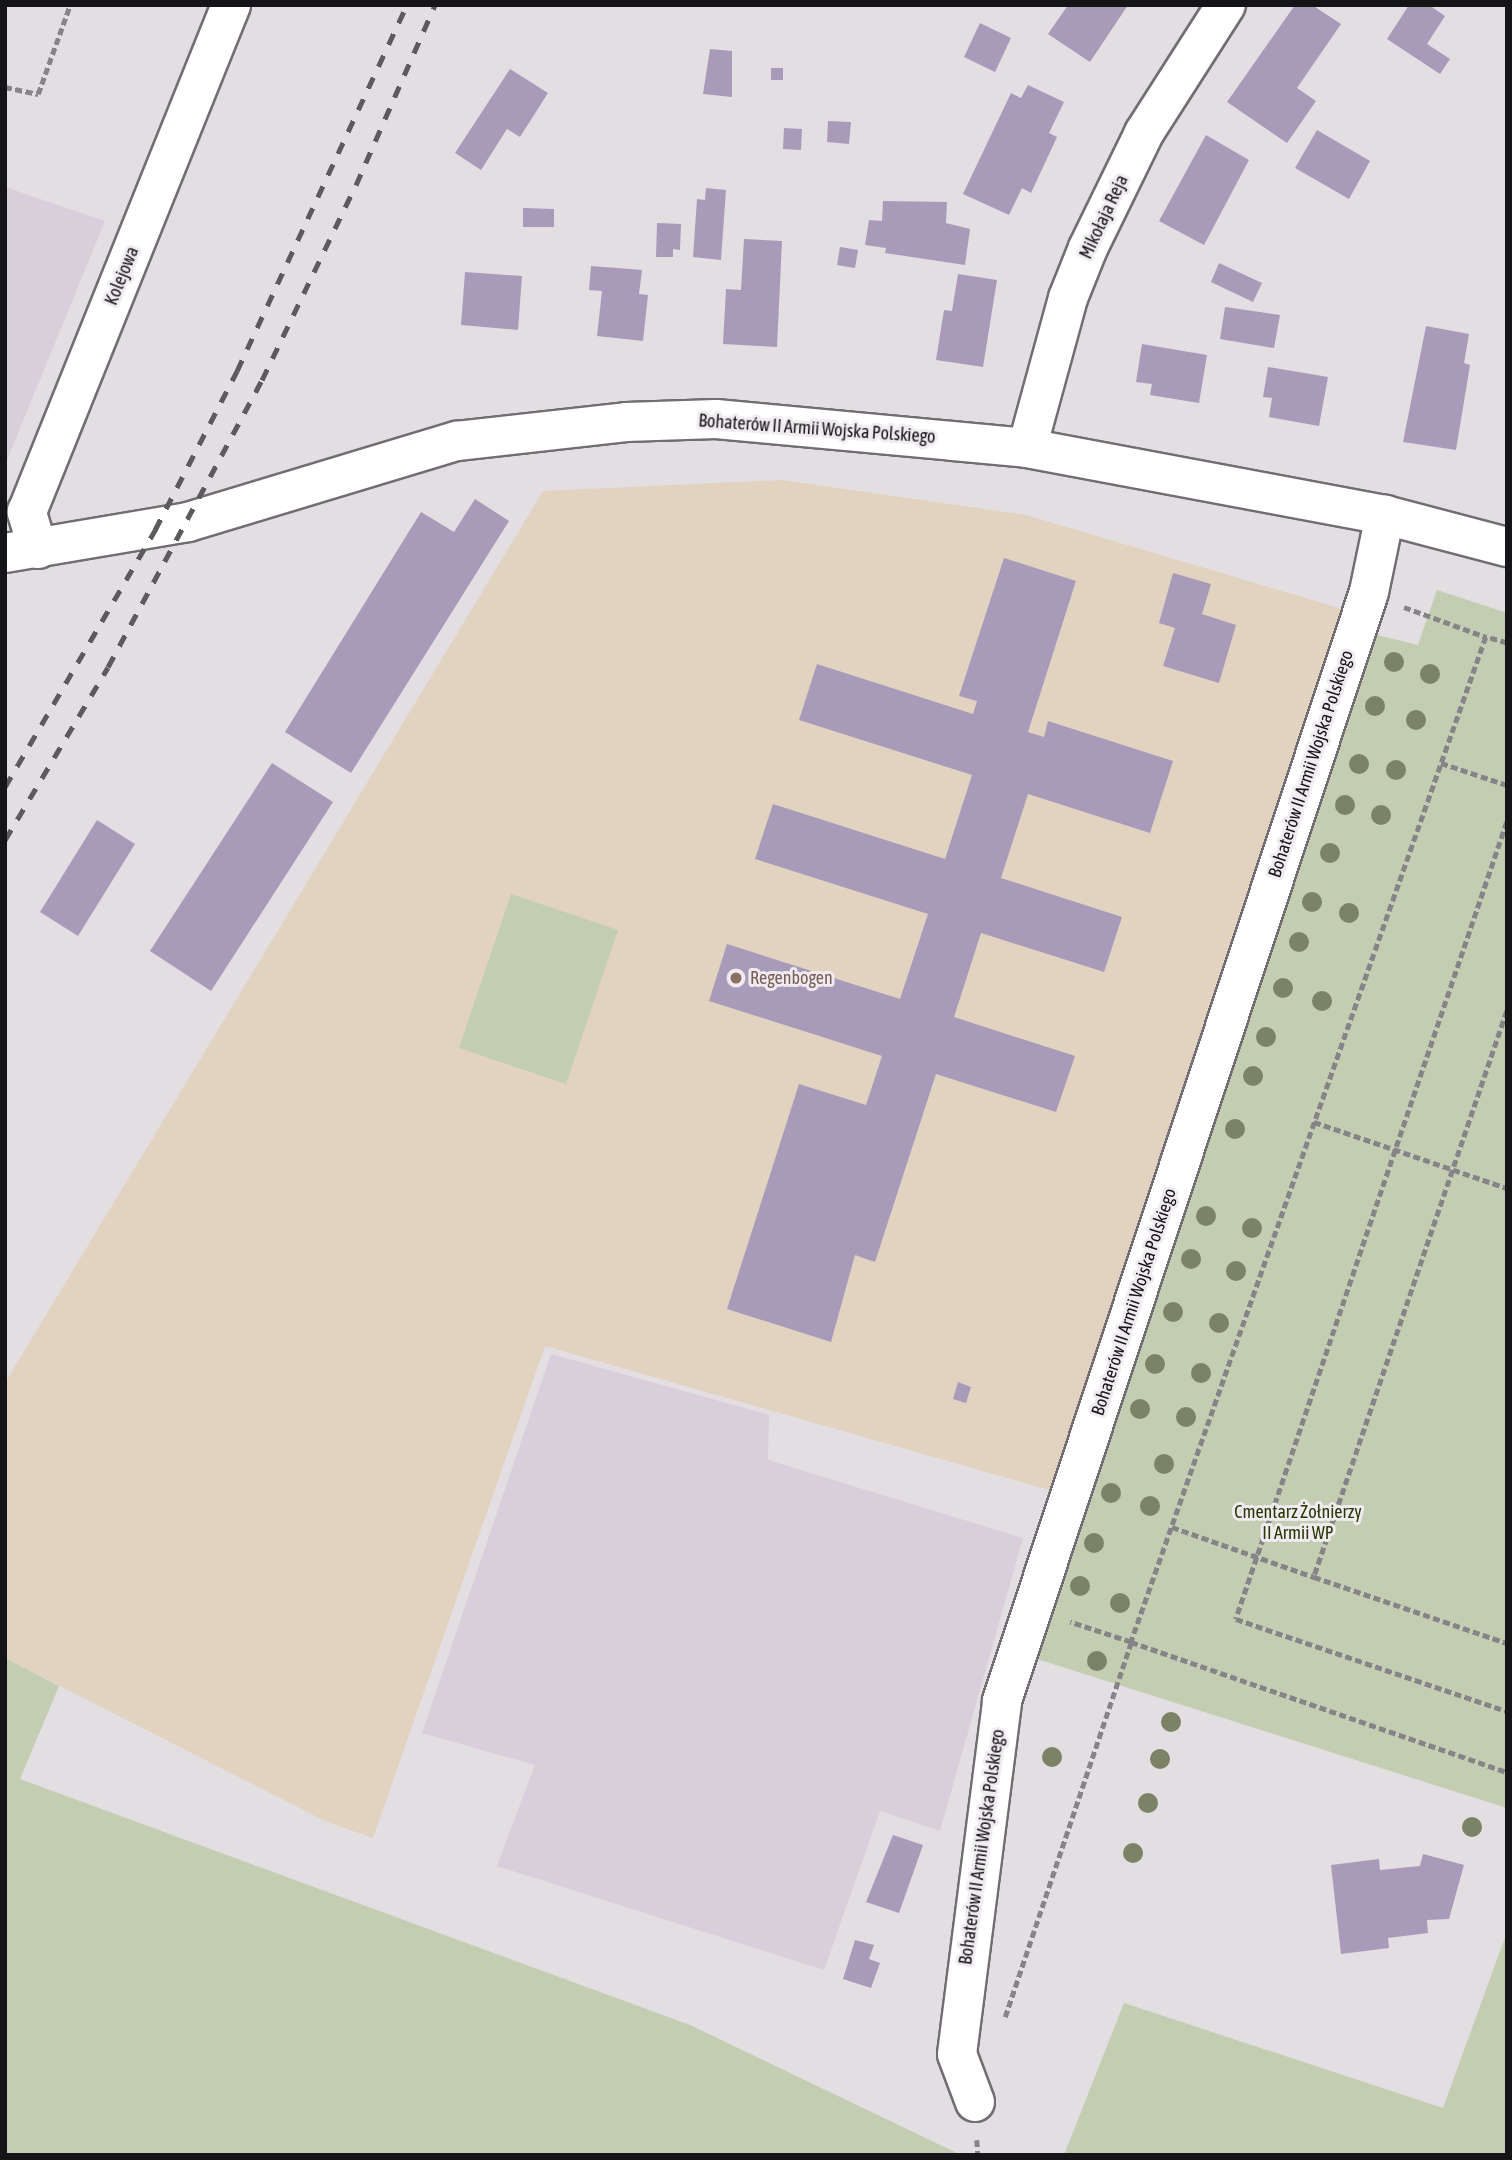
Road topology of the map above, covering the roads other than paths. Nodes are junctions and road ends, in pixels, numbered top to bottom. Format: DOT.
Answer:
graph roads {
  1 [pos="231,5"];
  2 [pos="1226,5"];
  3 [pos="1027,448"];
  4 [pos="1385,514"];
  5 [pos="1507,547"];
  6 [pos="22,551"];
  7 [pos="975,2102"];
  1 -- 6 [label="street, Kolejowa"];
  2 -- 3 [label="street, Mikołaja Reja"];
  3 -- 4 [label="street, Bohaterów II Armii Wojska Polskiego"];
  3 -- 6 [label="street, Bohaterów II Armii Wojska Polskiego"];
  4 -- 5 [label="street, Bohaterów II Armii Wojska Polskiego"];
  4 -- 7 [label="street, Bohaterów II Armii Wojska Polskiego"];
}
